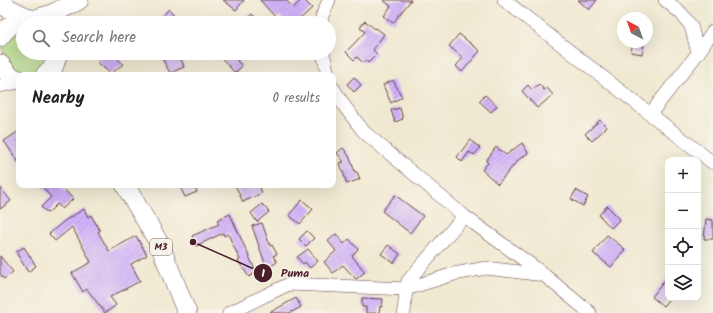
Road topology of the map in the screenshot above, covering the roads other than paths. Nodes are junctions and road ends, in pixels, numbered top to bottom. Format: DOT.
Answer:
graph roads {
  1 [pos="80,0"];
  2 [pos="329,0"];
  3 [pos="504,0"];
  4 [pos="665,0"];
  5 [pos="0,2"];
  6 [pos="25,16"];
  7 [pos="48,16"];
  8 [pos="70,16"];
  9 [pos="322,16"];
  10 [pos="16,23"];
  11 [pos="713,31"];
  12 [pos="0,37"];
  13 [pos="698,53"];
  14 [pos="56,60"];
  15 [pos="60,60"];
  16 [pos="325,60"];
  17 [pos="0,64"];
  18 [pos="48,72"];
  19 [pos="63,72"];
  20 [pos="327,72"];
  21 [pos="16,79"];
  22 [pos="16,82"];
  23 [pos="0,86"];
  24 [pos="336,93"];
  25 [pos="650,114"];
  26 [pos="713,163"];
  27 [pos="127,188"];
  28 [pos="464,216"];
  29 [pos="544,276"];
  30 [pos="406,289"];
  31 [pos="187,313"];
  32 [pos="230,313"];
  33 [pos="404,313"];
  34 [pos="590,313"];
  1 -- 7 [label="highway"];
  1 -- 8 [label="highway"];
  2 -- 9 [label="street"];
  3 -- 25 [label="street"];
  4 -- 13 [label="street"];
  5 -- 6 [label="highway"];
  10 -- 12 [label="highway"];
  11 -- 13 [label="street"];
  13 -- 25 [label="street"];
  14 -- 18 [label="highway"];
  15 -- 19 [label="highway"];
  16 -- 20 [label="street"];
  17 -- 21 [label="highway"];
  22 -- 23 [label="street"];
  24 -- 28 [label="street"];
  25 -- 26 [label="street"];
  27 -- 31 [label="highway, M3"];
  28 -- 29 [label="street"];
  28 -- 30 [label="street"];
  29 -- 30 [label="street"];
  29 -- 34 [label="street"];
  30 -- 32 [label="street"];
  30 -- 33 [label="street"];
}
